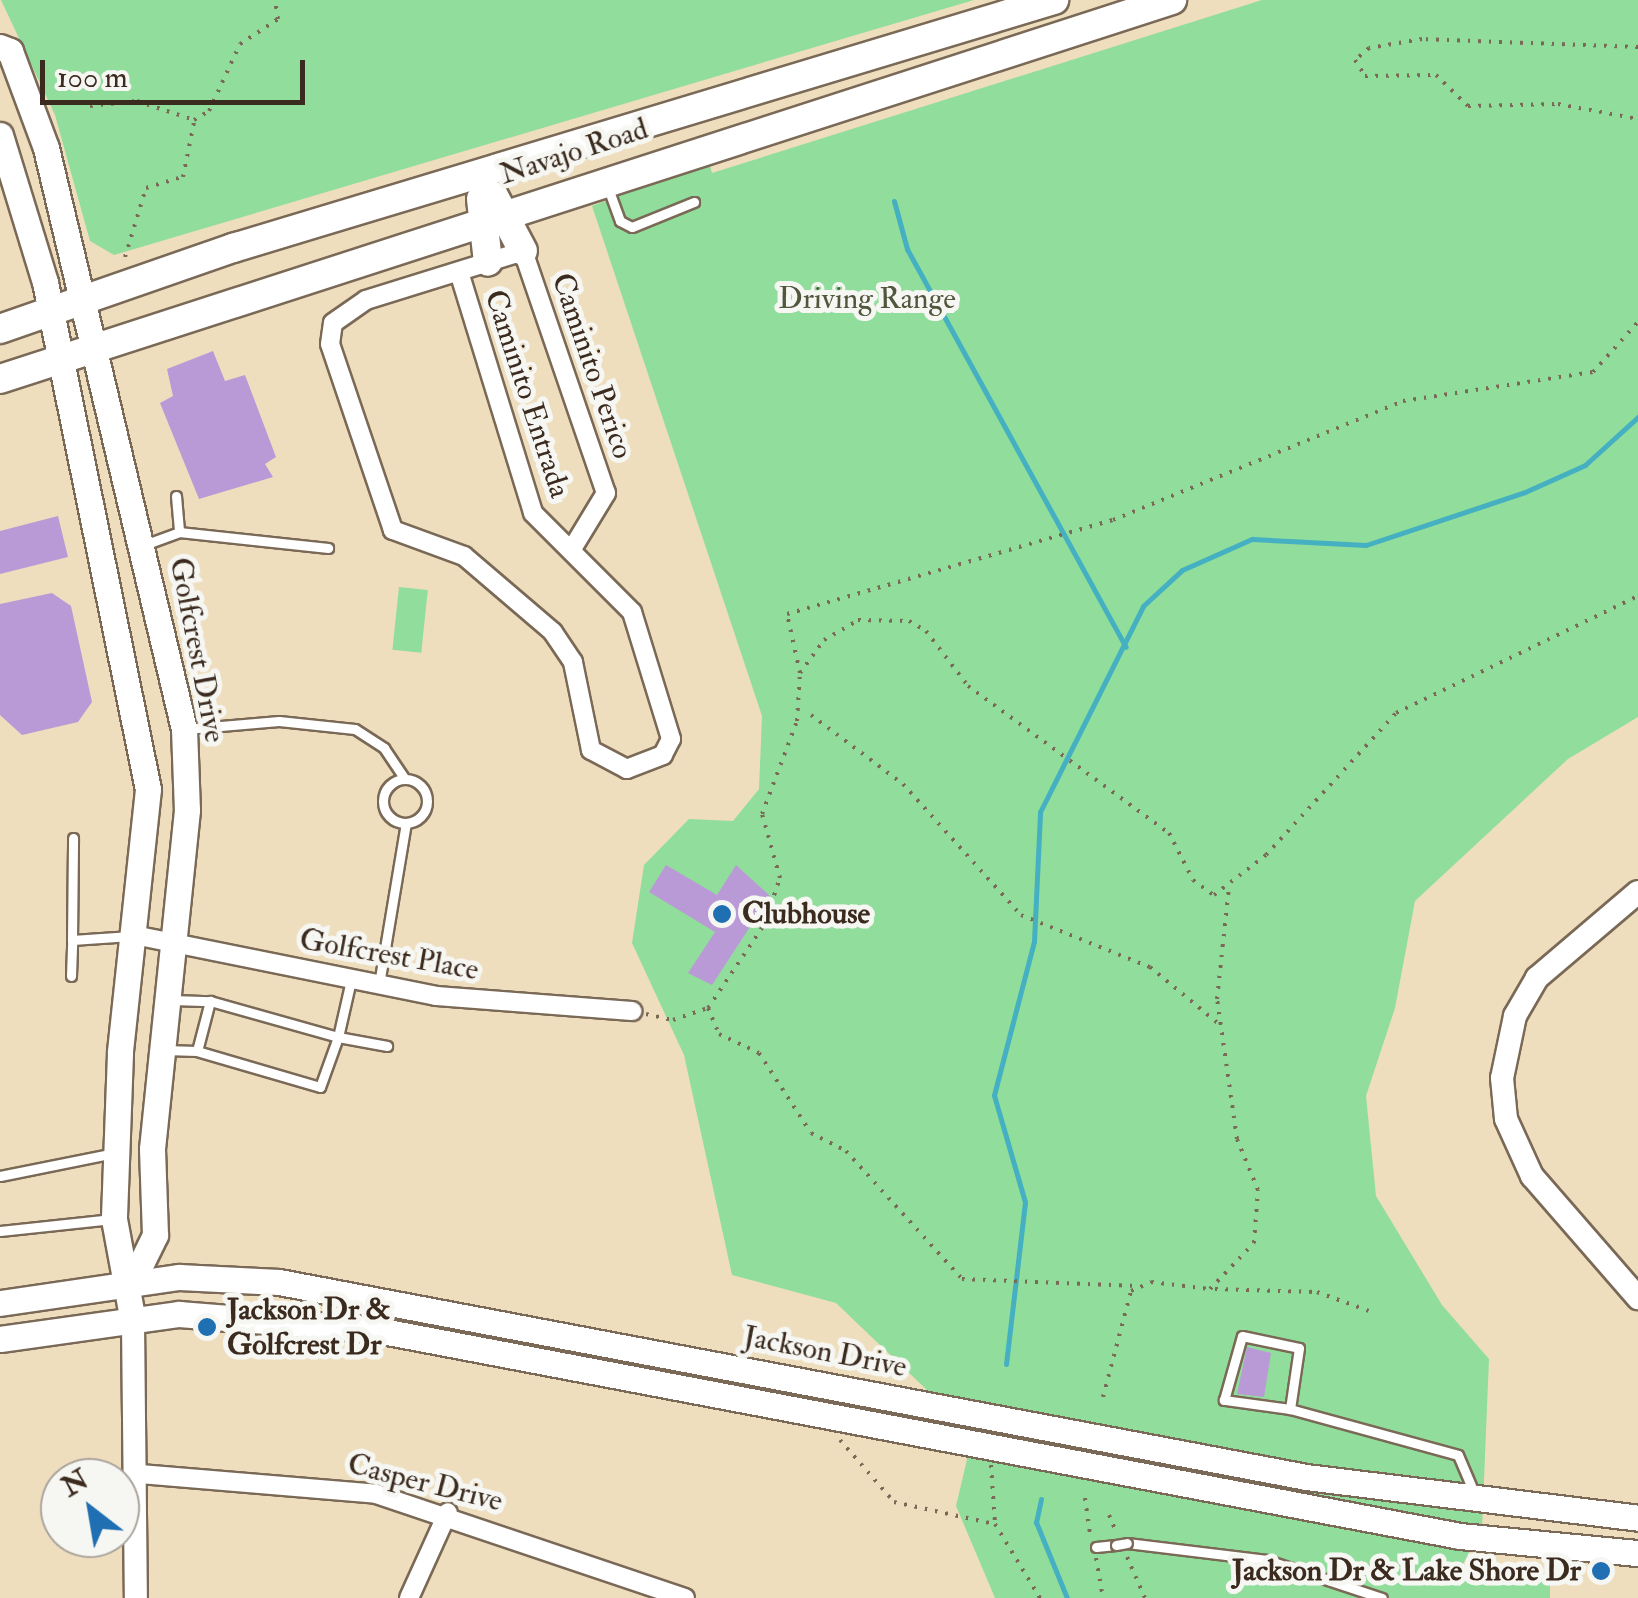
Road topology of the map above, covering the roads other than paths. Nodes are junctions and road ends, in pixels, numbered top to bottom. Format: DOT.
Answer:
graph roads {
  1 [pos="1054,0"];
  2 [pos="1172,0"];
  3 [pos="0,47"];
  4 [pos="684,114"];
  5 [pos="0,135"];
  6 [pos="604,176"];
  7 [pos="432,190"];
  8 [pos="694,202"];
  9 [pos="492,204"];
  10 [pos="522,251"];
  11 [pos="488,262"];
  12 [pos="459,272"];
  13 [pos="80,300"];
  14 [pos="50,310"];
  15 [pos="0,330"];
  16 [pos="90,346"];
  17 [pos="59,357"];
  18 [pos="0,379"];
  19 [pos="176,496"];
  20 [pos="179,532"];
  21 [pos="144,544"];
  22 [pos="328,548"];
  23 [pos="572,549"];
  24 [pos="184,729"];
  25 [pos="405,780"];
  26 [pos="406,823"];
  27 [pos="74,838"];
  28 [pos="1638,892"];
  29 [pos="139,936"];
  30 [pos="72,940"];
  31 [pos="175,940"];
  32 [pos="71,976"];
  33 [pos="350,980"];
  34 [pos="379,986"];
  35 [pos="168,1000"];
  36 [pos="210,1001"];
  37 [pos="632,1011"];
  38 [pos="338,1037"];
  39 [pos="387,1046"];
  40 [pos="160,1050"];
  41 [pos="197,1051"];
  42 [pos="116,1153"];
  43 [pos="0,1176"];
  44 [pos="114,1219"];
  45 [pos="0,1231"];
  46 [pos="132,1282"];
  47 [pos="1638,1298"];
  48 [pos="0,1303"];
  49 [pos="133,1322"];
  50 [pos="0,1339"];
  51 [pos="1290,1410"];
  52 [pos="139,1458"];
  53 [pos="140,1474"];
  54 [pos="1478,1502"];
  55 [pos="448,1512"];
  56 [pos="1638,1518"];
  57 [pos="1096,1547"];
  58 [pos="1638,1554"];
  59 [pos="137,1558"];
  60 [pos="136,1598"];
  61 [pos="409,1598"];
  62 [pos="685,1598"];
  63 [pos="1382,1598"];
  1 -- 4 [label="main road, Navajo Road"];
  2 -- 6 [label="main road, Navajo Road"];
  3 -- 13 [label="main road, Golfcrest Drive"];
  4 -- 7 [label="main road, Navajo Road"];
  4 -- 9 [label="main road"];
  5 -- 14 [label="main road, Golfcrest Drive"];
  6 -- 8 [label="lane"];
  6 -- 9 [label="main road, Navajo Road"];
  7 -- 9 [label="main road"];
  7 -- 13 [label="main road, Navajo Road"];
  9 -- 10 [label="main road"];
  9 -- 11 [label="main road"];
  9 -- 16 [label="main road, Navajo Road"];
  10 -- 11 [label="street"];
  10 -- 23 [label="street, Caminito Perico"];
  11 -- 12 [label="street"];
  12 -- 23 [label="street, Caminito Entrada"];
  12 -- 23 [label="street, Caminito Entrada"];
  13 -- 14 [label="main road, Navajo Road"];
  13 -- 16 [label="main road, Golfcrest Drive"];
  14 -- 15 [label="main road, Navajo Road"];
  14 -- 17 [label="main road, Golfcrest Drive"];
  16 -- 17 [label="main road, Navajo Road"];
  16 -- 21 [label="main road, Golfcrest Drive"];
  17 -- 18 [label="main road, Navajo Road"];
  17 -- 29 [label="main road, Golfcrest Drive"];
  19 -- 20 [label="lane"];
  20 -- 21 [label="lane"];
  20 -- 22 [label="lane"];
  21 -- 24 [label="main road, Golfcrest Drive"];
  24 -- 25 [label="lane"];
  24 -- 31 [label="main road, Golfcrest Drive"];
  25 -- 26 [label="lane"];
  25 -- 26 [label="lane"];
  26 -- 34 [label="lane"];
  27 -- 30 [label="lane"];
  28 -- 47 [label="street"];
  29 -- 30 [label="lane"];
  29 -- 31 [label="street, Golfcrest Place"];
  29 -- 42 [label="main road, Golfcrest Drive"];
  30 -- 32 [label="lane"];
  31 -- 33 [label="street, Golfcrest Place"];
  31 -- 35 [label="main road, Golfcrest Drive"];
  33 -- 34 [label="street, Golfcrest Place"];
  33 -- 38 [label="lane"];
  34 -- 37 [label="street, Golfcrest Place"];
  35 -- 36 [label="lane"];
  35 -- 40 [label="main road, Golfcrest Drive"];
  36 -- 38 [label="lane"];
  36 -- 41 [label="lane"];
  38 -- 39 [label="lane"];
  38 -- 41 [label="lane"];
  40 -- 41 [label="lane"];
  40 -- 46 [label="main road, Golfcrest Drive"];
  42 -- 43 [label="lane"];
  42 -- 44 [label="main road, Golfcrest Drive"];
  44 -- 45 [label="lane"];
  44 -- 46 [label="main road, Golfcrest Drive"];
  46 -- 48 [label="main road, Jackson Drive"];
  46 -- 49 [label="main road, Golfcrest Drive"];
  46 -- 54 [label="main road, Jackson Drive"];
  49 -- 50 [label="main road, Jackson Drive"];
  49 -- 52 [label="street, Golfcrest Drive"];
  49 -- 58 [label="main road, Jackson Drive"];
  51 -- 51 [label="lane"];
  51 -- 54 [label="lane"];
  53 -- 55 [label="street, Casper Drive"];
  54 -- 56 [label="main road, Jackson Drive"];
  55 -- 61 [label="street"];
  55 -- 62 [label="street, Casper Drive"];
  57 -- 63 [label="lane"];
  59 -- 60 [label="street, Golfcrest Drive"];
}
